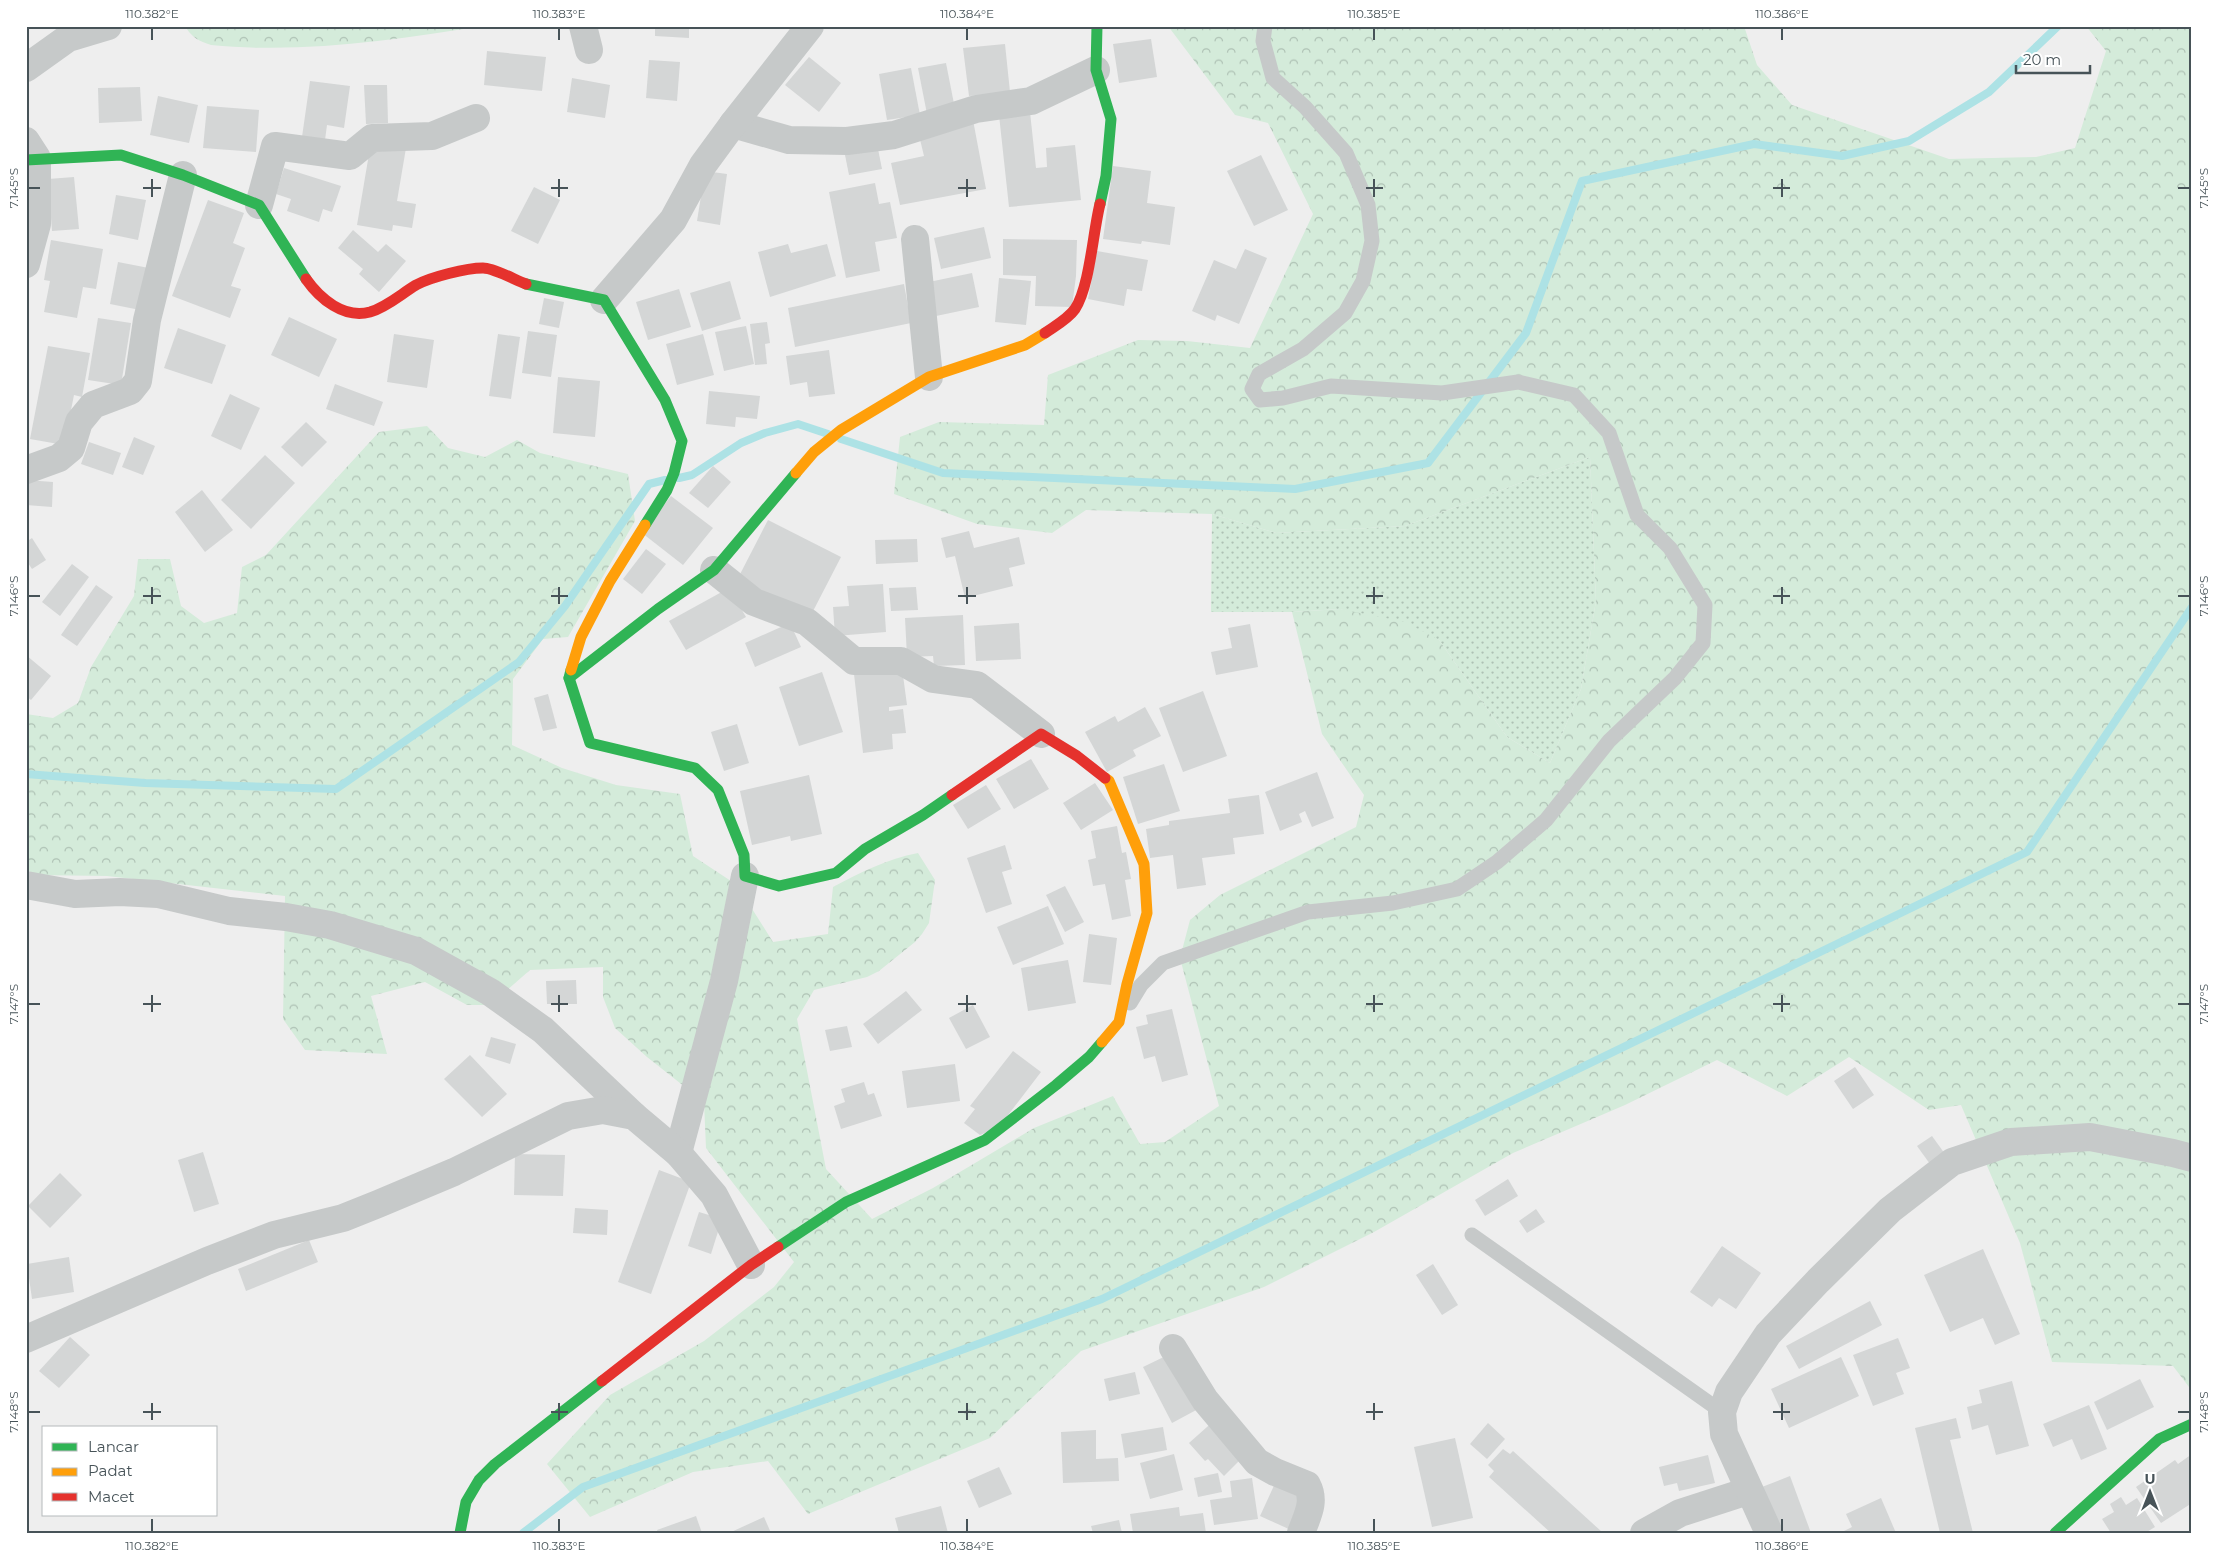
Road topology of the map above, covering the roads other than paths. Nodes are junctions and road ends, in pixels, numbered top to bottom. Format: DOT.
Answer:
graph roads {
  1 [pos="108,26"];
  2 [pos="810,26"];
  3 [pos="1097,26"];
  4 [pos="1265,26"];
  5 [pos="26,68"];
  6 [pos="1096,70"];
  7 [pos="476,118"];
  8 [pos="732,124"];
  9 [pos="30,153"];
  10 [pos="183,175"];
  11 [pos="260,205"];
  12 [pos="916,239"];
  13 [pos="26,264"];
  14 [pos="604,300"];
  15 [pos="929,378"];
  16 [pos="26,470"];
  17 [pos="714,570"];
  18 [pos="569,678"];
  19 [pos="1041,734"];
  20 [pos="745,876"];
  21 [pos="26,885"];
  22 [pos="1119,1022"];
  23 [pos="634,1116"];
  24 [pos="678,1153"];
  25 [pos="2192,1158"];
  26 [pos="1472,1235"];
  27 [pos="751,1265"];
  28 [pos="26,1339"];
  29 [pos="1173,1348"];
  30 [pos="1722,1412"];
  31 [pos="2192,1424"];
  32 [pos="1748,1491"];
  33 [pos="460,1533"];
  34 [pos="1301,1533"];
  35 [pos="1644,1533"];
  36 [pos="1769,1533"];
  37 [pos="2055,1533"];
  1 -- 5 [label="street"];
  2 -- 8 [label="street"];
  3 -- 6 [label="street"];
  4 -- 22 [label="lane"];
  6 -- 8 [label="street"];
  6 -- 15 [label="street"];
  7 -- 11 [label="street"];
  8 -- 14 [label="street"];
  9 -- 10 [label="street"];
  9 -- 13 [label="street"];
  10 -- 11 [label="street"];
  10 -- 16 [label="street"];
  11 -- 14 [label="street"];
  12 -- 15 [label="street"];
  14 -- 18 [label="street"];
  15 -- 17 [label="street"];
  17 -- 18 [label="street"];
  17 -- 19 [label="street"];
  18 -- 20 [label="street"];
  19 -- 20 [label="street"];
  19 -- 22 [label="street"];
  20 -- 24 [label="street"];
  21 -- 23 [label="street"];
  22 -- 27 [label="street"];
  23 -- 24 [label="street"];
  23 -- 28 [label="street"];
  24 -- 27 [label="street"];
  25 -- 30 [label="street"];
  26 -- 30 [label="lane"];
  27 -- 33 [label="street"];
  29 -- 34 [label="street"];
  30 -- 32 [label="street"];
  31 -- 37 [label="street"];
  32 -- 35 [label="street"];
  32 -- 36 [label="street"];
}
